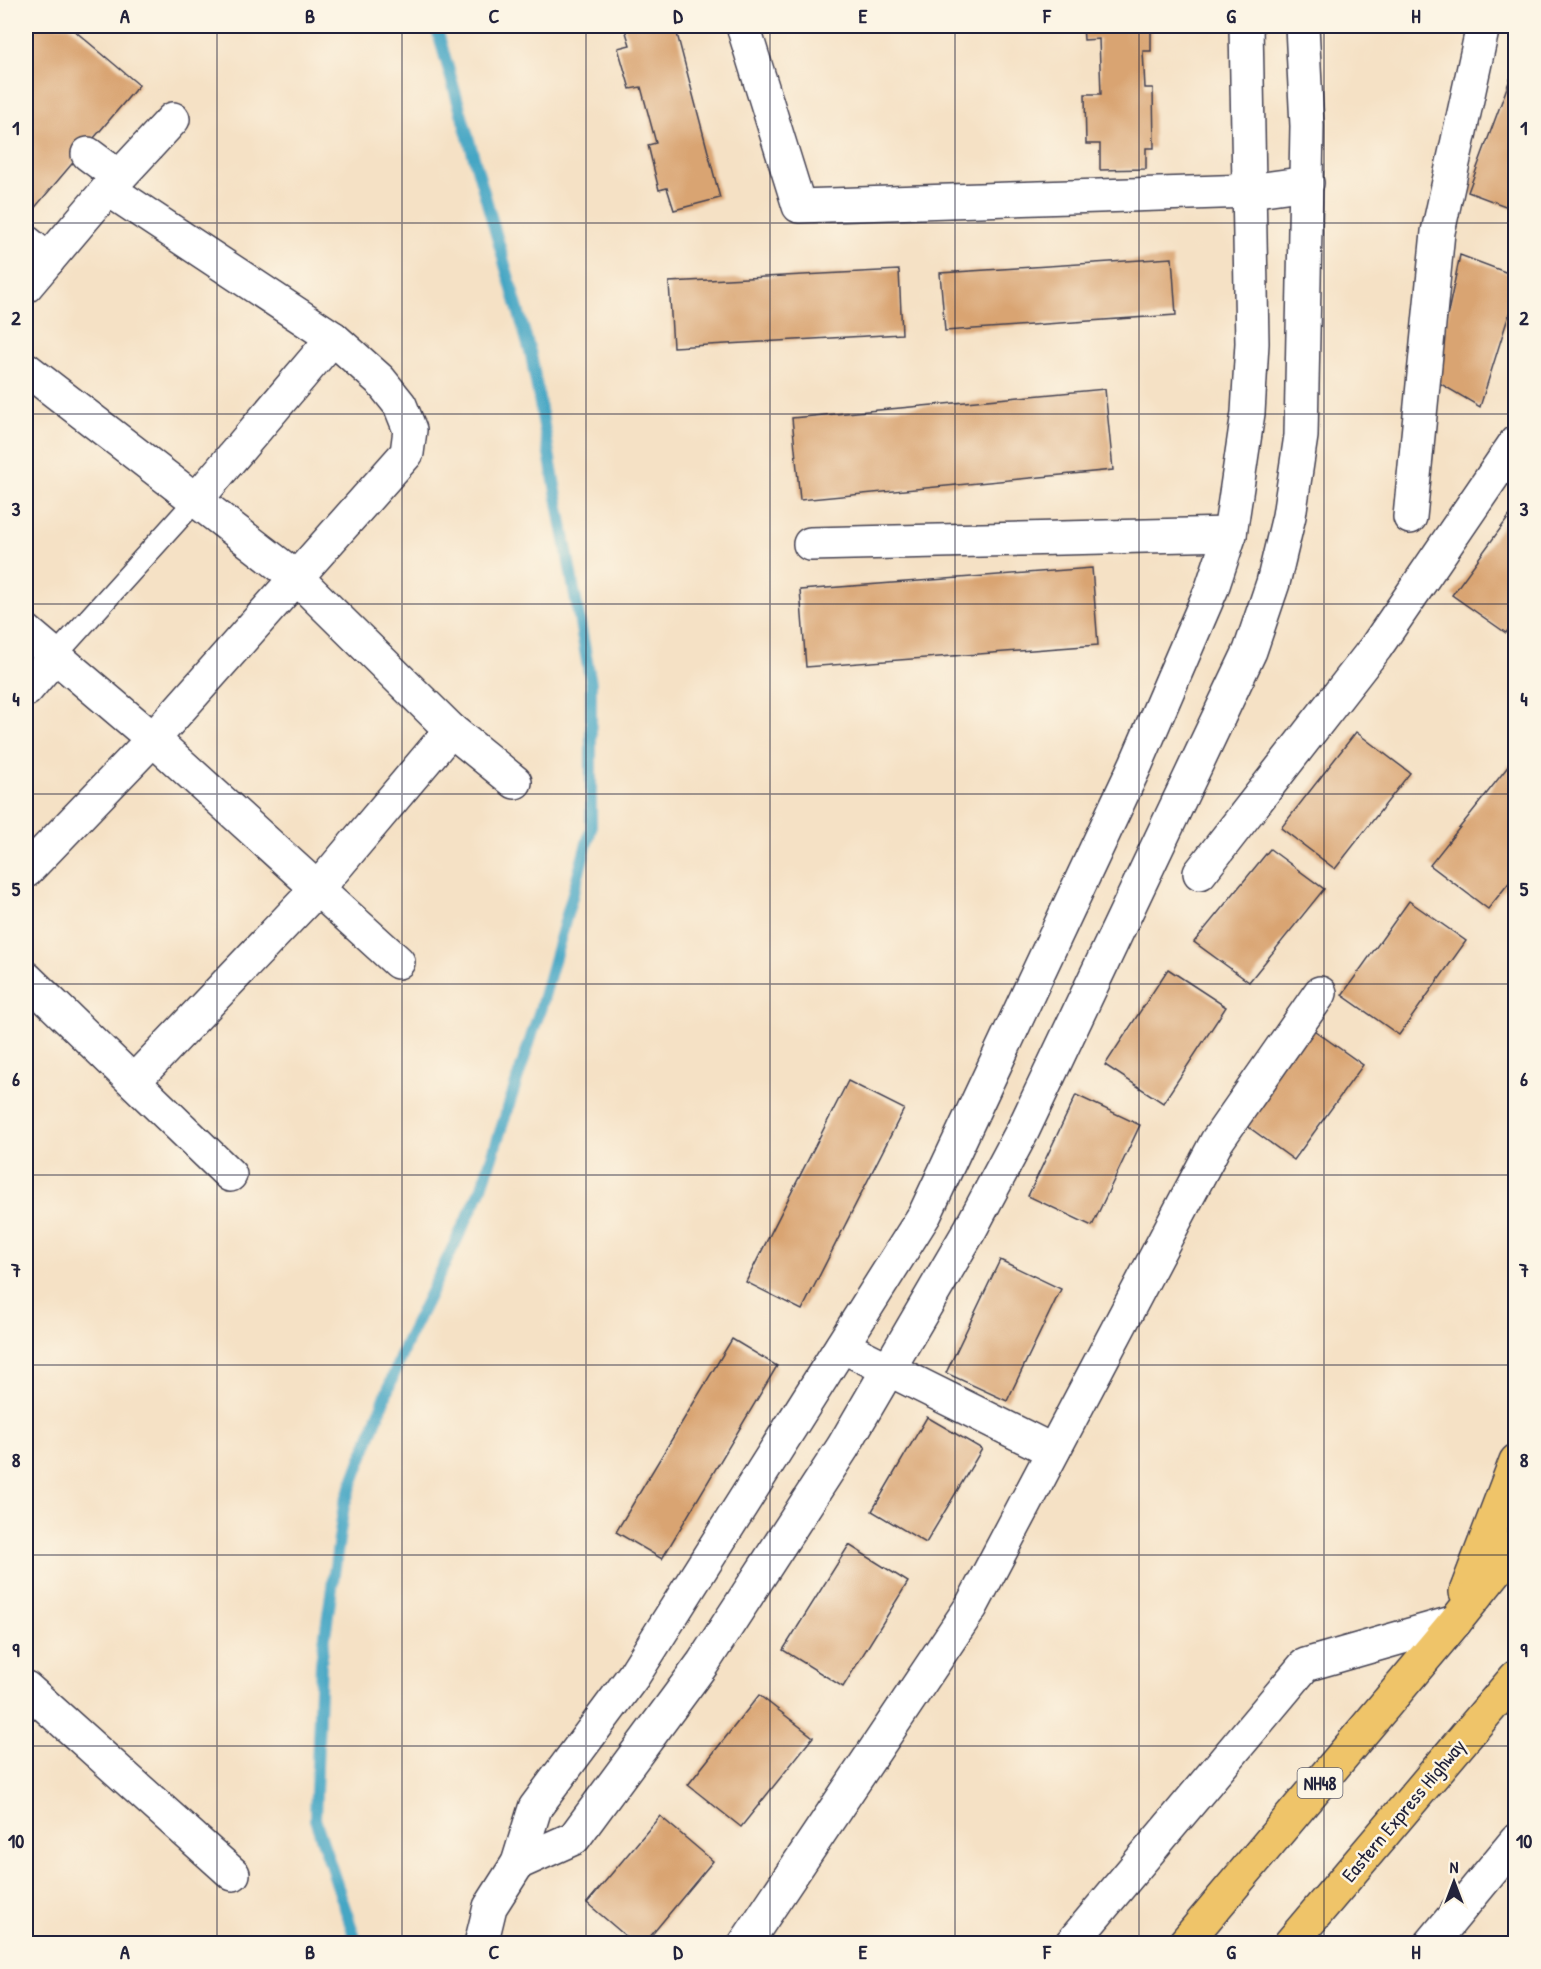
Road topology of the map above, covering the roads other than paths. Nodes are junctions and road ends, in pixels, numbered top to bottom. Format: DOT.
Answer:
graph roads {
  1 [pos="743,26"];
  2 [pos="1246,26"];
  3 [pos="1302,26"];
  4 [pos="1483,26"];
  5 [pos="174,119"];
  6 [pos="88,154"];
  7 [pos="113,183"];
  8 [pos="1307,183"];
  9 [pos="1250,191"];
  10 [pos="37,251"];
  11 [pos="26,286"];
  12 [pos="333,338"];
  13 [pos="26,369"];
  14 [pos="1515,442"];
  15 [pos="196,500"];
  16 [pos="1410,517"];
  17 [pos="1230,534"];
  18 [pos="810,544"];
  19 [pos="298,579"];
  20 [pos="26,631"];
  21 [pos="56,656"];
  22 [pos="26,690"];
  23 [pos="451,730"];
  24 [pos="153,739"];
  25 [pos="514,783"];
  26 [pos="26,871"];
  27 [pos="1200,873"];
  28 [pos="318,888"];
  29 [pos="398,962"];
  30 [pos="26,978"];
  31 [pos="1320,993"];
  32 [pos="134,1081"];
  33 [pos="230,1175"];
  34 [pos="842,1346"];
  35 [pos="889,1369"];
  36 [pos="1053,1451"];
  37 [pos="1515,1461"];
  38 [pos="1515,1546"];
  39 [pos="1455,1622"];
  40 [pos="1515,1677"];
  41 [pos="26,1688"];
  42 [pos="1515,1841"];
  43 [pos="518,1863"];
  44 [pos="233,1875"];
  45 [pos="481,1944"];
  46 [pos="745,1944"];
  47 [pos="1071,1944"];
  48 [pos="1185,1944"];
  49 [pos="1290,1944"];
  50 [pos="1431,1944"];
  1 -- 9 [label="street"];
  2 -- 9 [label="street"];
  3 -- 8 [label="street"];
  4 -- 16 [label="street"];
  5 -- 7 [label="street"];
  6 -- 7 [label="street"];
  7 -- 10 [label="street"];
  7 -- 12 [label="street"];
  8 -- 9 [label="street"];
  8 -- 35 [label="street"];
  9 -- 17 [label="street"];
  10 -- 11 [label="street"];
  12 -- 15 [label="street"];
  12 -- 19 [label="street"];
  13 -- 15 [label="street"];
  14 -- 27 [label="street"];
  15 -- 19 [label="street"];
  15 -- 21 [label="lane"];
  17 -- 18 [label="street"];
  17 -- 34 [label="street"];
  19 -- 23 [label="street"];
  19 -- 24 [label="street"];
  20 -- 21 [label="street"];
  21 -- 22 [label="street"];
  21 -- 24 [label="street"];
  23 -- 25 [label="street"];
  23 -- 28 [label="street"];
  24 -- 26 [label="street"];
  24 -- 28 [label="street"];
  28 -- 29 [label="street"];
  28 -- 32 [label="street"];
  30 -- 32 [label="street"];
  31 -- 36 [label="street"];
  32 -- 33 [label="street"];
  34 -- 35 [label="street"];
  34 -- 43 [label="street"];
  35 -- 36 [label="street"];
  35 -- 43 [label="street"];
  36 -- 46 [label="street"];
  37 -- 39 [label="highway"];
  38 -- 39 [label="highway, NH48"];
  39 -- 47 [label="street"];
  39 -- 48 [label="highway, NH48"];
  40 -- 49 [label="highway, Eastern Express Highway"];
  41 -- 44 [label="street"];
  42 -- 50 [label="street"];
  43 -- 45 [label="street"];
}
